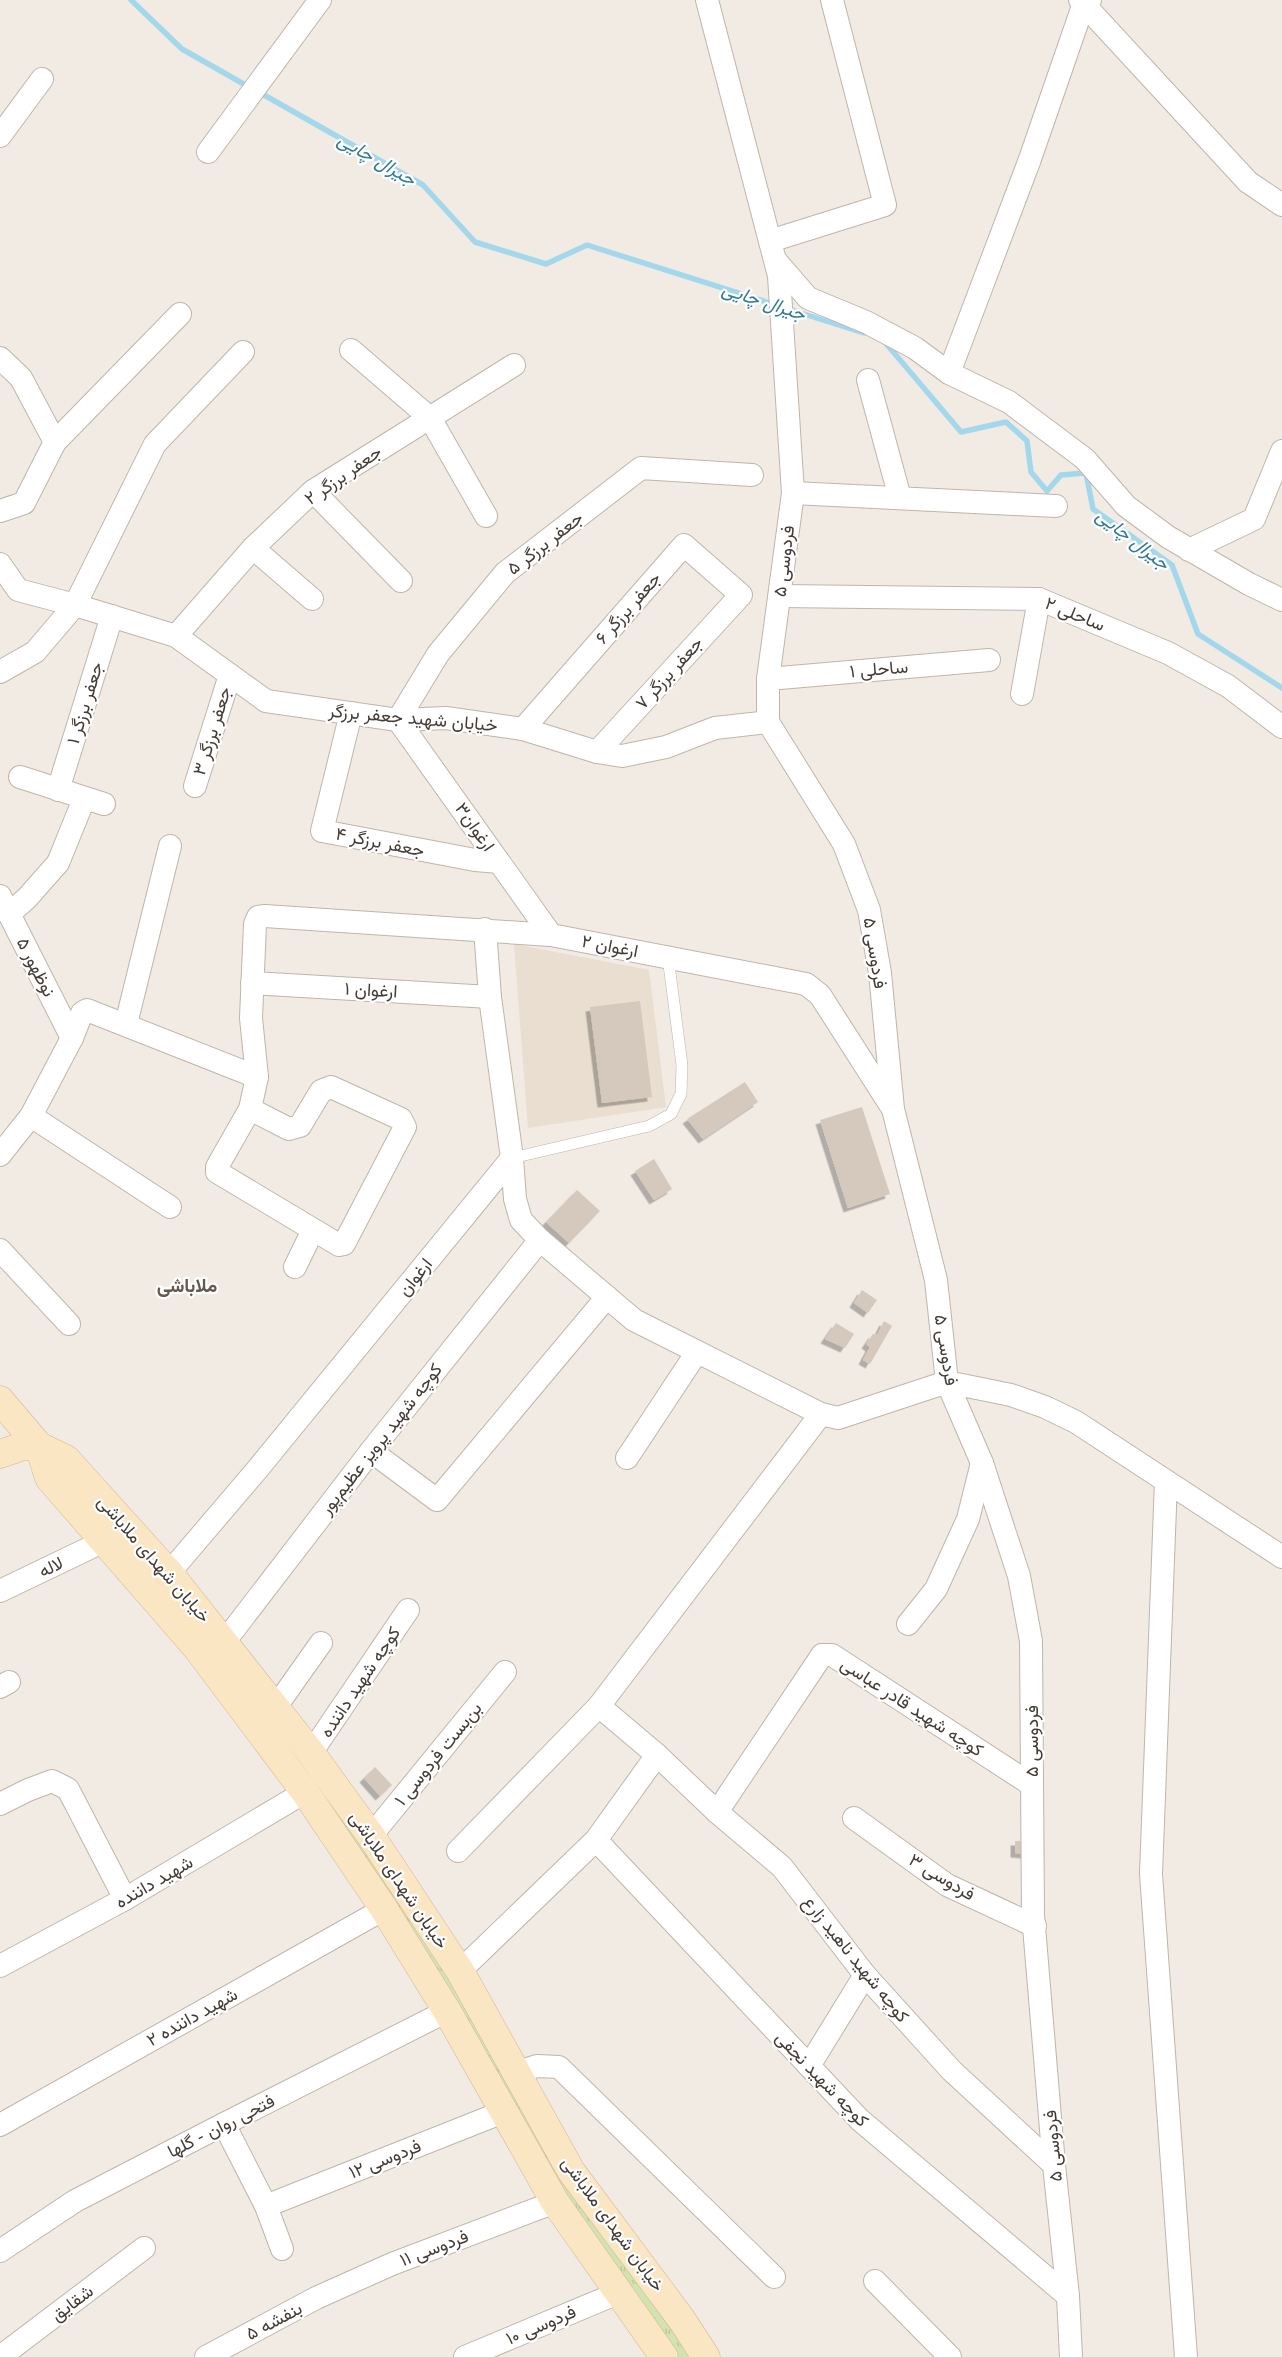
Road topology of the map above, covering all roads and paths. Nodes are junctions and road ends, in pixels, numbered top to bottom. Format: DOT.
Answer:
graph roads {
  1 [pos="320,0"];
  2 [pos="707,0"];
  3 [pos="832,0"];
  4 [pos="1085,1"];
  5 [pos="42,78"];
  6 [pos="0,136"];
  7 [pos="208,152"];
  8 [pos="1282,205"];
  9 [pos="775,259"];
  10 [pos="180,314"];
  11 [pos="351,350"];
  12 [pos="243,352"];
  13 [pos="0,358"];
  14 [pos="514,365"];
  15 [pos="949,373"];
  16 [pos="868,380"];
  17 [pos="430,418"];
  18 [pos="55,442"];
  19 [pos="1282,451"];
  20 [pos="752,475"];
  21 [pos="313,491"];
  22 [pos="793,492"];
  23 [pos="900,498"];
  24 [pos="1056,506"];
  25 [pos="0,511"];
  26 [pos="486,516"];
  27 [pos="253,548"];
  28 [pos="1189,550"];
  29 [pos="0,564"];
  30 [pos="401,581"];
  31 [pos="741,594"];
  32 [pos="780,596"];
  33 [pos="312,599"];
  34 [pos="1039,599"];
  35 [pos="1282,600"];
  36 [pos="75,604"];
  37 [pos="112,616"];
  38 [pos="176,636"];
  39 [pos="989,660"];
  40 [pos="0,672"];
  41 [pos="230,675"];
  42 [pos="768,679"];
  43 [pos="1022,694"];
  44 [pos="351,713"];
  45 [pos="398,720"];
  46 [pos="768,722"];
  47 [pos="1282,727"];
  48 [pos="523,729"];
  49 [pos="597,752"];
  50 [pos="20,777"];
  51 [pos="195,786"];
  52 [pos="58,790"];
  53 [pos="170,846"];
  54 [pos="499,862"];
  55 [pos="4,905"];
  56 [pos="485,929"];
  57 [pos="551,935"];
  58 [pos="668,957"];
  59 [pos="252,983"];
  60 [pos="490,997"];
  61 [pos="126,1024"];
  62 [pos="72,1038"];
  63 [pos="257,1077"];
  64 [pos="250,1109"];
  65 [pos="893,1109"];
  66 [pos="31,1116"];
  67 [pos="0,1155"];
  68 [pos="512,1158"];
  69 [pos="170,1207"];
  70 [pos="313,1230"];
  71 [pos="540,1240"];
  72 [pos="0,1250"];
  73 [pos="295,1267"];
  74 [pos="607,1297"];
  75 [pos="69,1324"];
  76 [pos="697,1352"];
  77 [pos="947,1382"];
  78 [pos="0,1400"];
  79 [pos="821,1414"];
  80 [pos="39,1446"];
  81 [pos="371,1450"];
  82 [pos="0,1454"];
  83 [pos="627,1458"];
  84 [pos="982,1463"];
  85 [pos="1166,1481"];
  86 [pos="102,1542"];
  87 [pos="1282,1557"];
  88 [pos="169,1572"];
  89 [pos="0,1591"];
  90 [pos="408,1610"];
  91 [pos="908,1624"];
  92 [pos="225,1641"];
  93 [pos="321,1643"];
  94 [pos="505,1672"];
  95 [pos="599,1706"];
  96 [pos="275,1708"];
  97 [pos="312,1753"];
  98 [pos="657,1754"];
  99 [pos="1032,1785"];
  100 [pos="305,1792"];
  101 [pos="0,1804"];
  102 [pos="717,1812"];
  103 [pos="854,1818"];
  104 [pos="371,1836"];
  105 [pos="596,1840"];
  106 [pos="458,1851"];
  107 [pos="125,1899"];
  108 [pos="384,1909"];
  109 [pos="1035,1926"];
  110 [pos="0,1966"];
  111 [pos="460,1971"];
  112 [pos="866,1975"];
  113 [pos="448,2011"];
  114 [pos="809,2066"];
  115 [pos="515,2073"];
  116 [pos="503,2112"];
  117 [pos="224,2124"];
  118 [pos="0,2125"];
  119 [pos="1054,2165"];
  120 [pos="554,2202"];
  121 [pos="266,2206"];
  122 [pos="144,2248"];
  123 [pos="282,2249"];
  124 [pos="0,2251"];
  125 [pos="774,2277"];
  126 [pos="875,2281"];
  127 [pos="618,2293"];
  128 [pos="1068,2296"];
  129 [pos="316,2298"];
  130 [pos="0,2357"];
  131 [pos="206,2357"];
  132 [pos="465,2357"];
  133 [pos="664,2357"];
  134 [pos="706,2357"];
  135 [pos="950,2357"];
  136 [pos="1071,2357"];
  137 [pos="1186,2357"];
  1 -- 7 [label="street"];
  2 -- 9 [label="street"];
  3 -- 9 [label="street"];
  4 -- 8 [label="street"];
  4 -- 15 [label="street"];
  5 -- 6 [label="street"];
  9 -- 15 [label="street"];
  9 -- 22 [label="street, فردوسی ۵"];
  10 -- 18 [label="street"];
  11 -- 17 [label="street"];
  12 -- 36 [label="street"];
  13 -- 18 [label="street"];
  14 -- 17 [label="street, جعفر برزگر ۲"];
  15 -- 28 [label="street"];
  16 -- 23 [label="street"];
  17 -- 21 [label="street, جعفر برزگر ۲"];
  17 -- 26 [label="street"];
  18 -- 25 [label="street"];
  19 -- 28 [label="street"];
  20 -- 45 [label="street, جعفر برزگر ۵"];
  21 -- 27 [label="street, جعفر برزگر ۲"];
  21 -- 30 [label="street"];
  22 -- 23 [label="street"];
  22 -- 32 [label="street, فردوسی ۵"];
  23 -- 24 [label="street"];
  27 -- 33 [label="street"];
  27 -- 38 [label="street, جعفر برزگر ۲"];
  28 -- 35 [label="street"];
  29 -- 36 [label="street, خیابان شهید جعفر برزگر"];
  31 -- 48 [label="street, جعفر برزگر ۶"];
  31 -- 49 [label="street, جعفر برزگر ۷"];
  32 -- 34 [label="street, ساحلی ۲"];
  32 -- 42 [label="street, فردوسی ۵"];
  34 -- 43 [label="street"];
  34 -- 47 [label="street, ساحلی ۲"];
  36 -- 37 [label="street, خیابان شهید جعفر برزگر"];
  36 -- 40 [label="street"];
  37 -- 38 [label="street, خیابان شهید جعفر برزگر"];
  37 -- 52 [label="street, جعفر برزگر ۱"];
  38 -- 41 [label="street, خیابان شهید جعفر برزگر"];
  39 -- 42 [label="street, ساحلی ۱"];
  41 -- 44 [label="street, خیابان شهید جعفر برزگر"];
  41 -- 51 [label="street, جعفر برزگر ۳"];
  42 -- 46 [label="street, فردوسی ۵"];
  44 -- 45 [label="street, خیابان شهید جعفر برزگر"];
  44 -- 54 [label="street, جعفر برزگر ۴"];
  45 -- 48 [label="street, خیابان شهید جعفر برزگر"];
  45 -- 54 [label="street, ارغوان۳"];
  46 -- 49 [label="street, خیابان شهید جعفر برزگر"];
  46 -- 65 [label="street, فردوسی ۵"];
  48 -- 49 [label="street, خیابان شهید جعفر برزگر"];
  50 -- 52 [label="street"];
  52 -- 55 [label="street"];
  53 -- 61 [label="street"];
  54 -- 57 [label="street, ارغوان۳"];
  55 -- 62 [label="street, نوظهور ۵"];
  56 -- 57 [label="street, ارغوان ۲"];
  56 -- 59 [label="street, ارغوان ۲"];
  56 -- 60 [label="street"];
  57 -- 58 [label="street, ارغوان ۲"];
  58 -- 65 [label="street, ارغوان ۲"];
  58 -- 68 [label="lane"];
  59 -- 60 [label="street, ارغوان ۱"];
  59 -- 63 [label="street"];
  60 -- 68 [label="street"];
  61 -- 62 [label="street"];
  61 -- 63 [label="street"];
  62 -- 66 [label="street"];
  63 -- 64 [label="street"];
  64 -- 70 [label="street"];
  64 -- 70 [label="street"];
  65 -- 77 [label="street, فردوسی ۵"];
  66 -- 67 [label="street"];
  66 -- 69 [label="street"];
  68 -- 71 [label="street"];
  68 -- 88 [label="street, ارغوان"];
  70 -- 73 [label="street"];
  71 -- 74 [label="street"];
  71 -- 81 [label="street, کوچه شهید پرویز عظیم‌پور"];
  72 -- 75 [label="street"];
  74 -- 76 [label="street"];
  74 -- 81 [label="street"];
  76 -- 79 [label="street"];
  76 -- 83 [label="street"];
  77 -- 79 [label="street"];
  77 -- 84 [label="street, فردوسی ۵"];
  77 -- 85 [label="street"];
  78 -- 80 [label="main road, خیابان شهدای ملاباشی"];
  79 -- 95 [label="street"];
  80 -- 82 [label="main road"];
  80 -- 86 [label="main road, خیابان شهدای ملاباشی"];
  80 -- 88 [label="main road, خیابان شهدای ملاباشی"];
  81 -- 92 [label="street, کوچه شهید پرویز عظیم‌پور"];
  84 -- 91 [label="street"];
  84 -- 99 [label="street, فردوسی ۵"];
  85 -- 87 [label="street"];
  85 -- 137 [label="street"];
  86 -- 89 [label="street, لاله"];
  86 -- 100 [label="main road, خیابان شهدای ملاباشی"];
  88 -- 92 [label="main road, خیابان شهدای ملاباشی"];
  90 -- 97 [label="street, کوچه شهید داننده"];
  92 -- 96 [label="main road, خیابان شهدای ملاباشی"];
  93 -- 96 [label="street"];
  94 -- 104 [label="street, بن‌بست فردوسی ۱"];
  95 -- 98 [label="street, کوچه شهید ناهید زارع"];
  95 -- 106 [label="street"];
  96 -- 97 [label="main road, خیابان شهدای ملاباشی"];
  97 -- 104 [label="main road, خیابان شهدای ملاباشی"];
  98 -- 102 [label="street, کوچه شهید ناهید زارع"];
  98 -- 105 [label="street"];
  99 -- 102 [label="street, کوچه شهید قادر عباسی"];
  99 -- 109 [label="street, فردوسی ۵"];
  100 -- 107 [label="street, شهید داننده"];
  100 -- 108 [label="main road, خیابان شهدای ملاباشی"];
  101 -- 107 [label="street"];
  102 -- 112 [label="street, کوچه شهید ناهید زارع"];
  103 -- 109 [label="street, فردوسی ۳"];
  104 -- 111 [label="main road, خیابان شهدای ملاباشی"];
  105 -- 111 [label="street"];
  105 -- 114 [label="street, کوچه شهید نجفی"];
  107 -- 110 [label="street, شهید داننده"];
  108 -- 113 [label="main road, خیابان شهدای ملاباشی"];
  108 -- 118 [label="street, شهید داننده ۲"];
  109 -- 119 [label="street, فردوسی ۵"];
  111 -- 115 [label="main road, خیابان شهدای ملاباشی"];
  112 -- 114 [label="street"];
  112 -- 119 [label="street, کوچه شهید ناهید زارع"];
  113 -- 116 [label="main road, خیابان شهدای ملاباشی"];
  113 -- 117 [label="street, فتحی روان - گلها"];
  114 -- 128 [label="street, کوچه شهید نجفی"];
  115 -- 125 [label="street"];
  115 -- 134 [label="main road, خیابان شهدای ملاباشی"];
  116 -- 120 [label="main road, خیابان شهدای ملاباشی"];
  116 -- 121 [label="street, فردوسی ۱۲"];
  117 -- 121 [label="street"];
  117 -- 124 [label="street, فتحی روان - گلها"];
  119 -- 128 [label="street, فردوسی ۵"];
  120 -- 127 [label="main road, خیابان شهدای ملاباشی"];
  120 -- 129 [label="street, فردوسی ۱۱"];
  121 -- 123 [label="street"];
  122 -- 130 [label="street, شقایق"];
  126 -- 135 [label="street"];
  127 -- 132 [label="street, فردوسی ۱۰"];
  127 -- 133 [label="main road, خیابان شهدای ملاباشی"];
  128 -- 136 [label="street, فردوسی ۵"];
  129 -- 131 [label="street, بنفشه ۵"];
}
